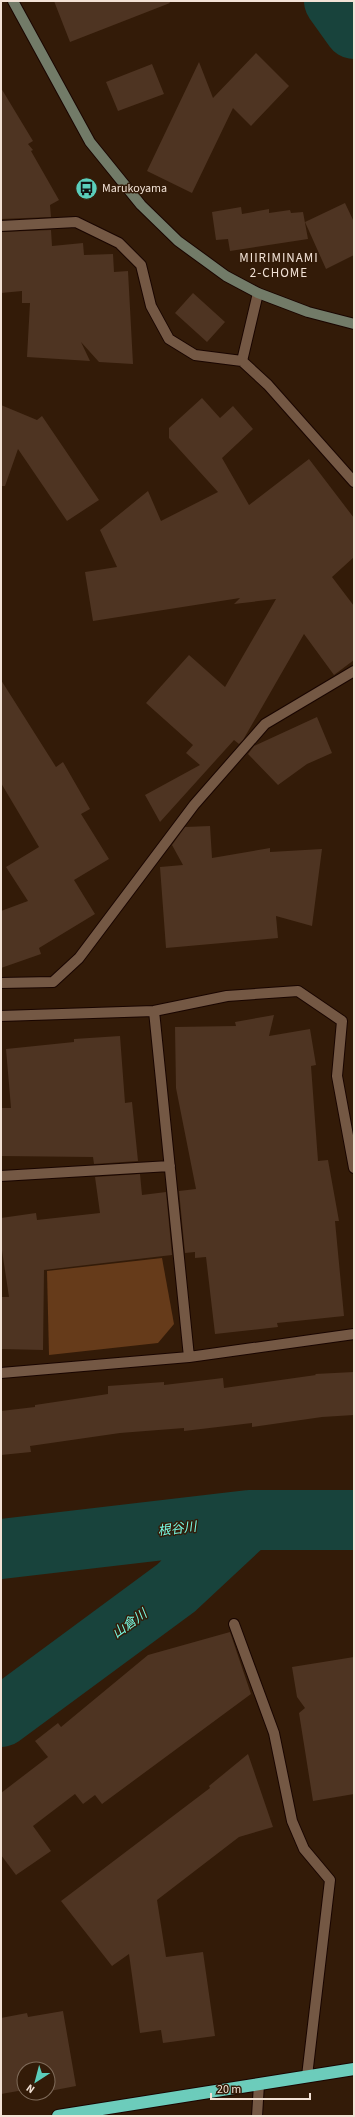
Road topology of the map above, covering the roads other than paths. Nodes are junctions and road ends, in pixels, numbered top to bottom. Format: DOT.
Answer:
graph roads {
  1 [pos="13,1"];
  2 [pos="1,226"];
  3 [pos="258,293"];
  4 [pos="354,324"];
  5 [pos="242,361"];
  6 [pos="354,482"];
  7 [pos="354,671"];
  8 [pos="1,983"];
  9 [pos="154,1011"];
  10 [pos="1,1016"];
  11 [pos="170,1166"];
  12 [pos="354,1168"];
  13 [pos="1,1176"];
  14 [pos="354,1334"];
  15 [pos="189,1357"];
  16 [pos="1,1373"];
  17 [pos="234,1624"];
  18 [pos="354,2069"];
  19 [pos="307,2076"];
  20 [pos="259,2084"];
  21 [pos="58,2116"];
  22 [pos="257,2116"];
  1 -- 3 [label="street"];
  2 -- 5 [label="street"];
  3 -- 4 [label="street"];
  3 -- 5 [label="street"];
  5 -- 6 [label="street"];
  7 -- 8 [label="street"];
  9 -- 10 [label="street"];
  9 -- 11 [label="street"];
  9 -- 12 [label="street"];
  11 -- 13 [label="street"];
  11 -- 15 [label="street"];
  14 -- 15 [label="street"];
  15 -- 16 [label="street"];
  17 -- 19 [label="street"];
  18 -- 19 [label="highway"];
  19 -- 20 [label="highway"];
  20 -- 21 [label="highway"];
  20 -- 22 [label="street"];
}
